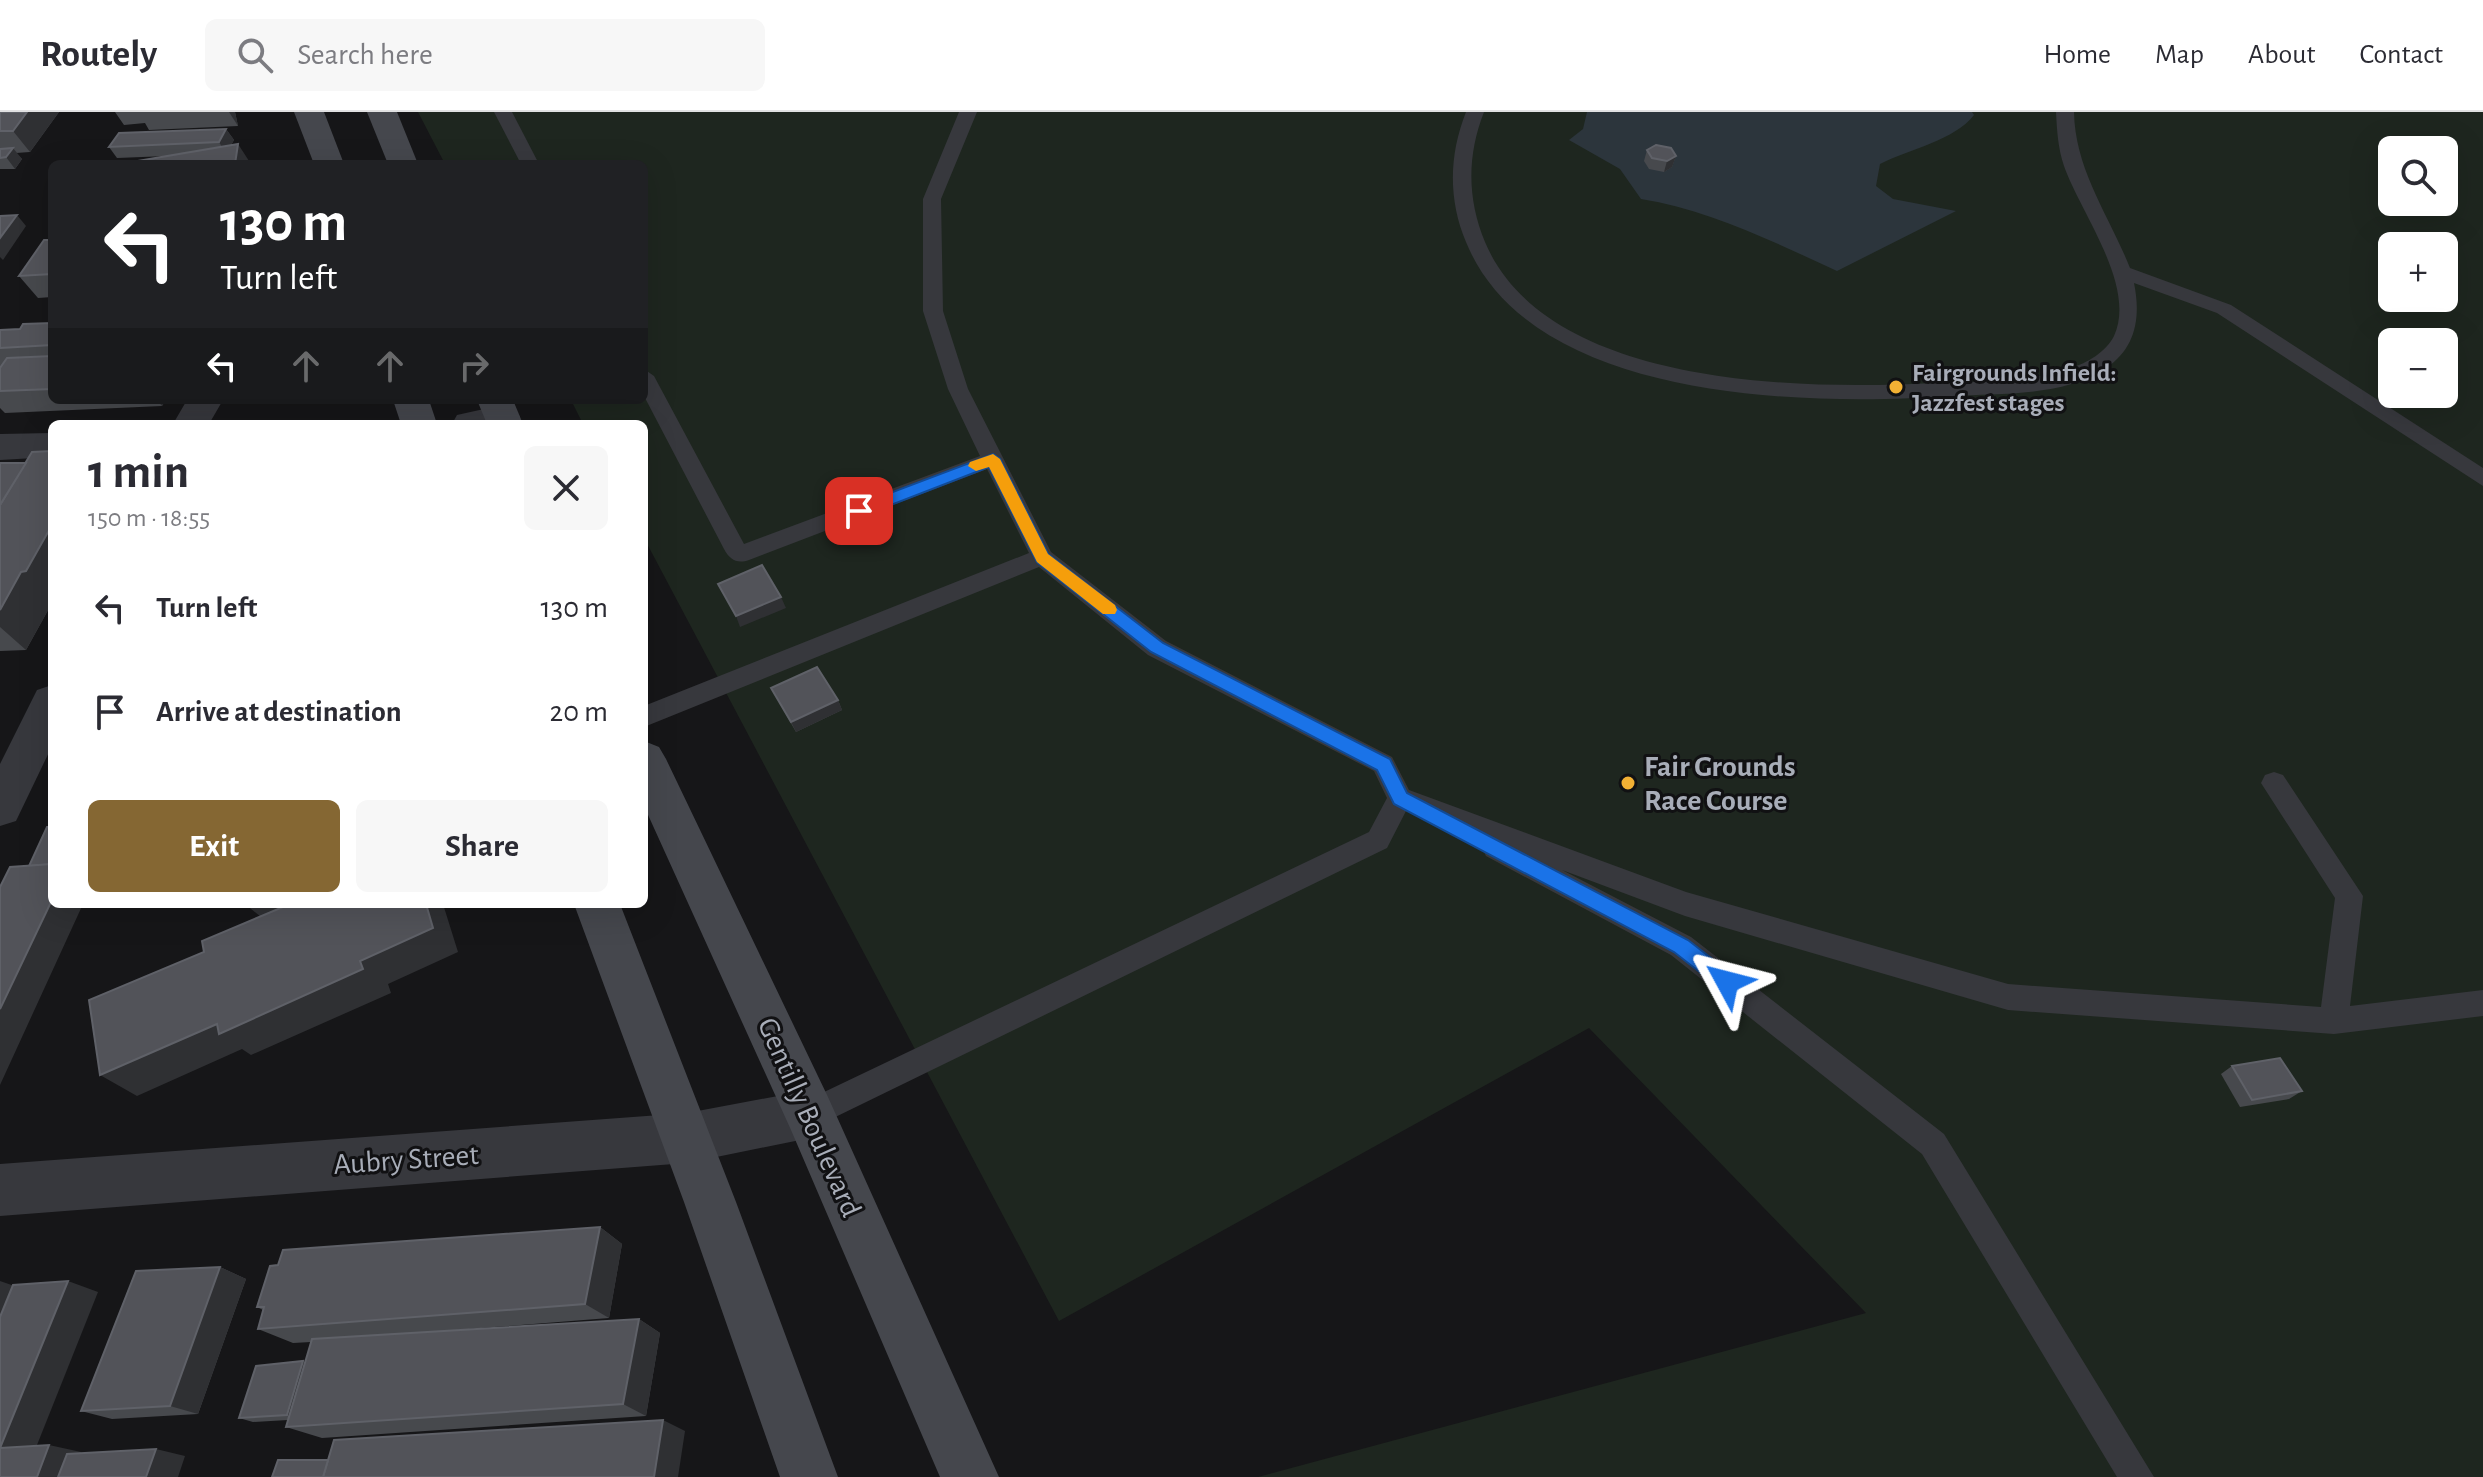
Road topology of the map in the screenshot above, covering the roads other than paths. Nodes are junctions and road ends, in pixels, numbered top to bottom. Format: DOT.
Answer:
graph roads {
  1 [pos="309,112"];
  2 [pos="382,112"];
  3 [pos="503,112"];
  4 [pos="968,112"];
  5 [pos="1475,112"];
  6 [pos="2065,112"];
  7 [pos="327,160"];
  8 [pos="401,160"];
  9 [pos="528,160"];
  10 [pos="2123,272"];
  11 [pos="648,384"];
  12 [pos="48,445"];
  13 [pos="0,447"];
  14 [pos="993,459"];
  15 [pos="2483,478"];
  16 [pos="1042,557"];
  17 [pos="48,710"];
  18 [pos="648,715"];
  19 [pos="648,768"];
  20 [pos="2274,783"];
  21 [pos="1400,798"];
  22 [pos="0,808"];
  23 [pos="599,908"];
  24 [pos="2483,1003"];
  25 [pos="2334,1021"];
  26 [pos="810,1114"];
  27 [pos="687,1138"];
  28 [pos="0,1190"];
  29 [pos="809,1477"];
  30 [pos="970,1477"];
  31 [pos="2137,1477"];
  1 -- 7 [label="main road"];
  2 -- 8 [label="main road"];
  3 -- 9 [label="lane"];
  4 -- 14 [label="lane"];
  5 -- 10 [label="lane"];
  6 -- 10 [label="lane"];
  10 -- 15 [label="lane"];
  11 -- 14 [label="lane"];
  12 -- 13 [label="street"];
  14 -- 16 [label="lane"];
  16 -- 18 [label="lane"];
  16 -- 21 [label="lane"];
  17 -- 22 [label="street"];
  19 -- 26 [label="main road, Gentilly Boulevard"];
  20 -- 25 [label="lane"];
  21 -- 25 [label="lane"];
  21 -- 26 [label="lane"];
  21 -- 31 [label="lane"];
  23 -- 27 [label="main road"];
  24 -- 25 [label="lane"];
  26 -- 27 [label="street, Aubry Street"];
  26 -- 30 [label="main road, Gentilly Boulevard"];
  27 -- 28 [label="street, Aubry Street"];
  27 -- 29 [label="main road"];
}
